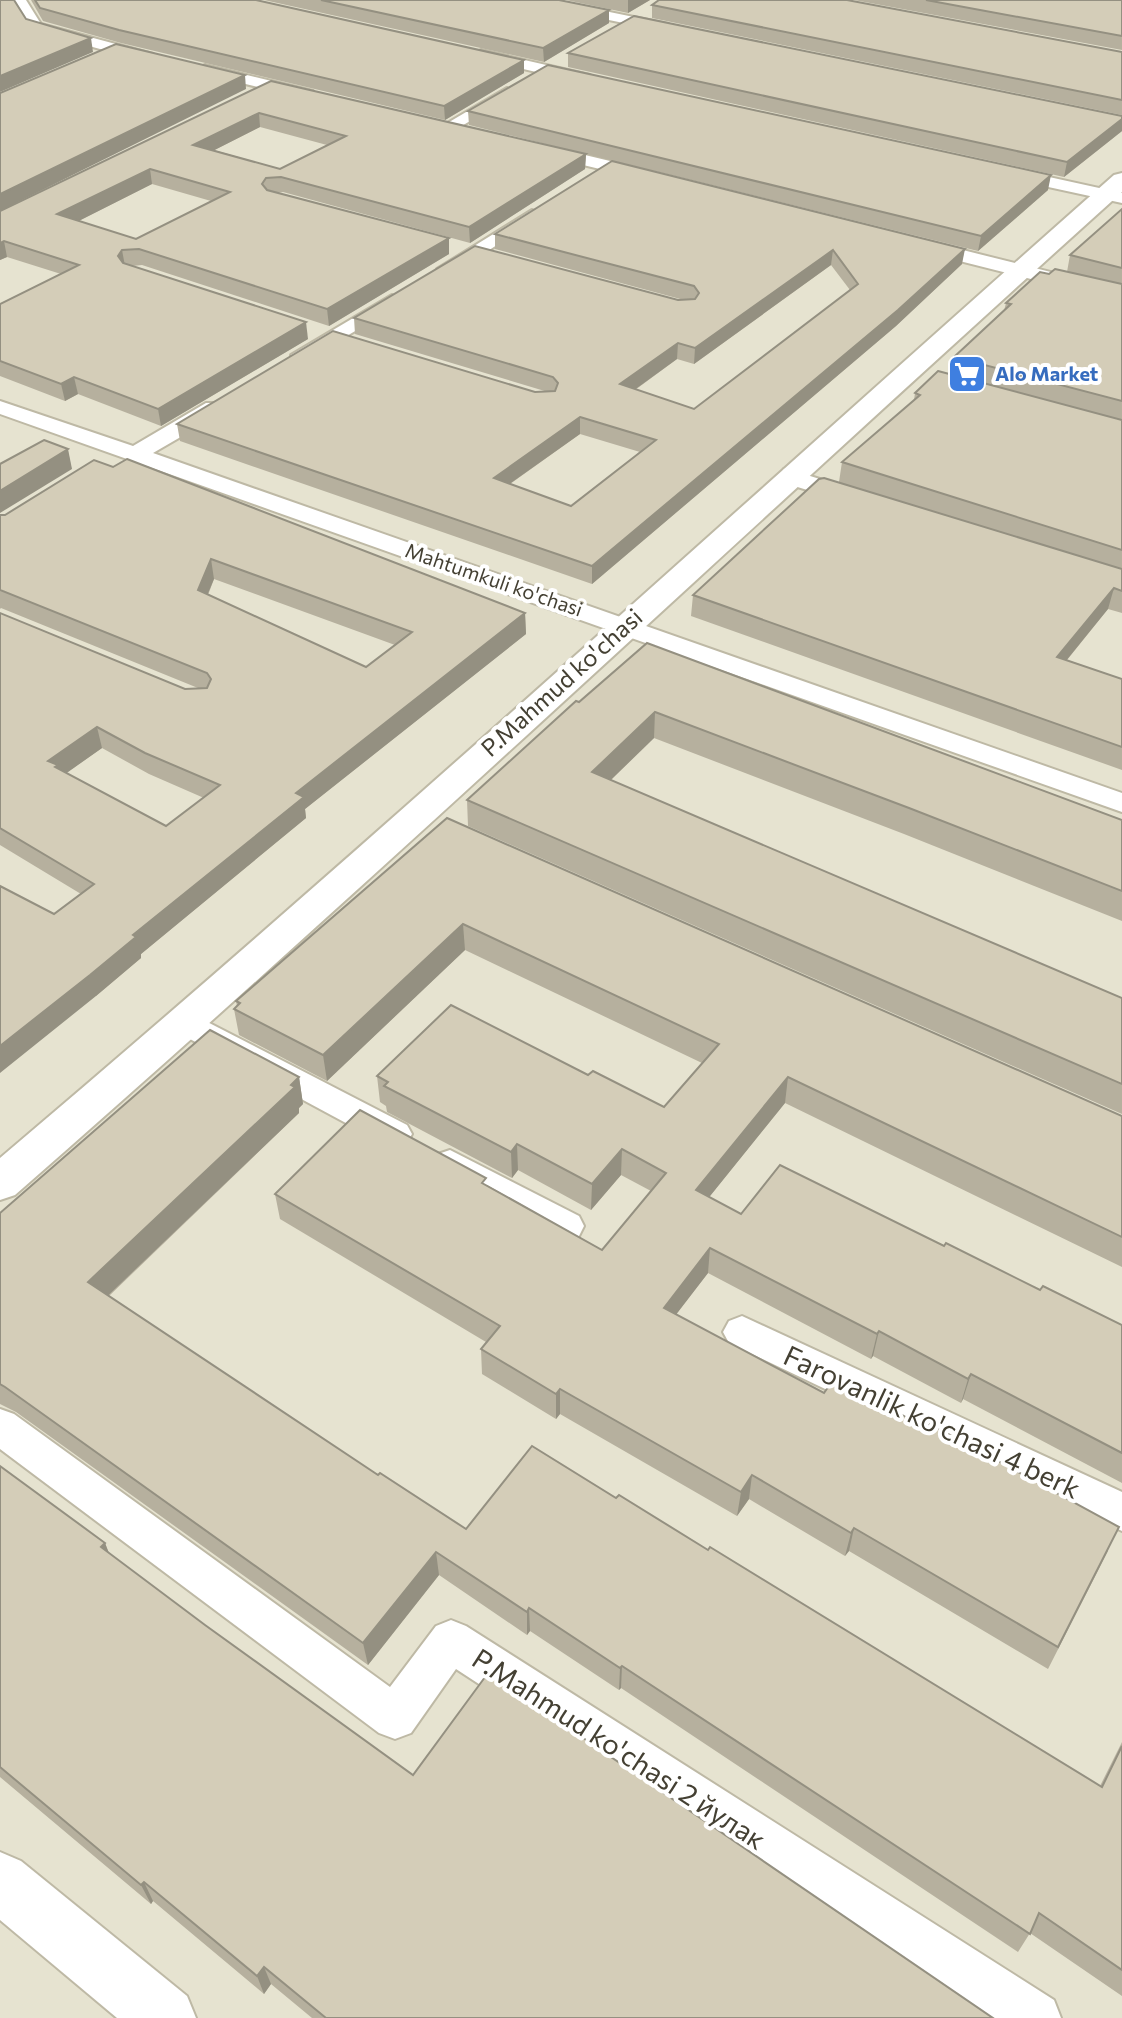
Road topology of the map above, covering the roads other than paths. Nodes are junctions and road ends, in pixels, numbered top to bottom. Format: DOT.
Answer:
graph roads {
  1 [pos="19,0"];
  2 [pos="530,0"];
  3 [pos="654,7"];
  4 [pos="630,20"];
  5 [pos="692,33"];
  6 [pos="606,34"];
  7 [pos="116,50"];
  8 [pos="471,53"];
  9 [pos="570,56"];
  10 [pos="163,61"];
  11 [pos="87,63"];
  12 [pos="194,68"];
  13 [pos="546,70"];
  14 [pos="608,84"];
  15 [pos="271,86"];
  16 [pos="243,100"];
  17 [pos="330,100"];
  18 [pos="477,135"];
  19 [pos="521,145"];
  20 [pos="608,166"];
  21 [pos="998,170"];
  22 [pos="669,181"];
  23 [pos="582,183"];
  24 [pos="1117,191"];
  25 [pos="542,208"];
  26 [pos="898,240"];
  27 [pos="446,242"];
  28 [pos="476,250"];
  29 [pos="506,259"];
  30 [pos="1020,271"];
  31 [pos="1122,296"];
  32 [pos="301,327"];
  33 [pos="332,337"];
  34 [pos="362,346"];
  35 [pos="279,368"];
  36 [pos="226,400"];
  37 [pos="0,407"];
  38 [pos="128,453"];
  39 [pos="95,468"];
  40 [pos="792,474"];
  41 [pos="872,503"];
  42 [pos="627,626"];
  43 [pos="1122,803"];
  44 [pos="414,815"];
  45 [pos="451,831"];
  46 [pos="186,1023"];
  47 [pos="0,1183"];
  48 [pos="566,1226"];
  49 [pos="742,1332"];
  50 [pos="0,1426"];
  51 [pos="1122,1512"];
  52 [pos="0,1882"];
  53 [pos="165,2018"];
  54 [pos="1036,2018"];
  1 -- 7 [label="street"];
  2 -- 4 [label="street"];
  3 -- 4 [label="street"];
  4 -- 5 [label="street"];
  4 -- 6 [label="street"];
  7 -- 10 [label="street"];
  7 -- 11 [label="street"];
  8 -- 13 [label="street"];
  9 -- 13 [label="street"];
  12 -- 15 [label="street"];
  13 -- 14 [label="street"];
  13 -- 18 [label="street"];
  15 -- 16 [label="street"];
  15 -- 17 [label="street"];
  19 -- 20 [label="street"];
  20 -- 22 [label="street"];
  20 -- 23 [label="street"];
  21 -- 24 [label="street"];
  24 -- 30 [label="street, P.Mahmud ko'chasi"];
  25 -- 28 [label="street"];
  26 -- 30 [label="street"];
  27 -- 28 [label="street"];
  28 -- 29 [label="street"];
  28 -- 33 [label="street"];
  30 -- 31 [label="street"];
  30 -- 40 [label="street, P.Mahmud ko'chasi"];
  32 -- 33 [label="street"];
  33 -- 34 [label="street"];
  33 -- 35 [label="street"];
  36 -- 38 [label="street"];
  37 -- 38 [label="street, Mahtumkuli ko'chasi"];
  38 -- 39 [label="street"];
  38 -- 42 [label="street, Mahtumkuli ko'chasi"];
  40 -- 41 [label="street"];
  40 -- 42 [label="street, P.Mahmud ko'chasi"];
  42 -- 43 [label="street, Mahtumkuli ko'chasi"];
  42 -- 44 [label="street, P.Mahmud ko'chasi"];
  44 -- 45 [label="street"];
  44 -- 46 [label="street, P.Mahmud ko'chasi"];
  46 -- 47 [label="street, P.Mahmud ko'chasi"];
  46 -- 48 [label="street"];
  49 -- 51 [label="street, Farovanlik ko'chasi 4 berk"];
  50 -- 54 [label="street, P.Mahmud ko'chasi 2 йулак"];
  52 -- 53 [label="street"];
}
